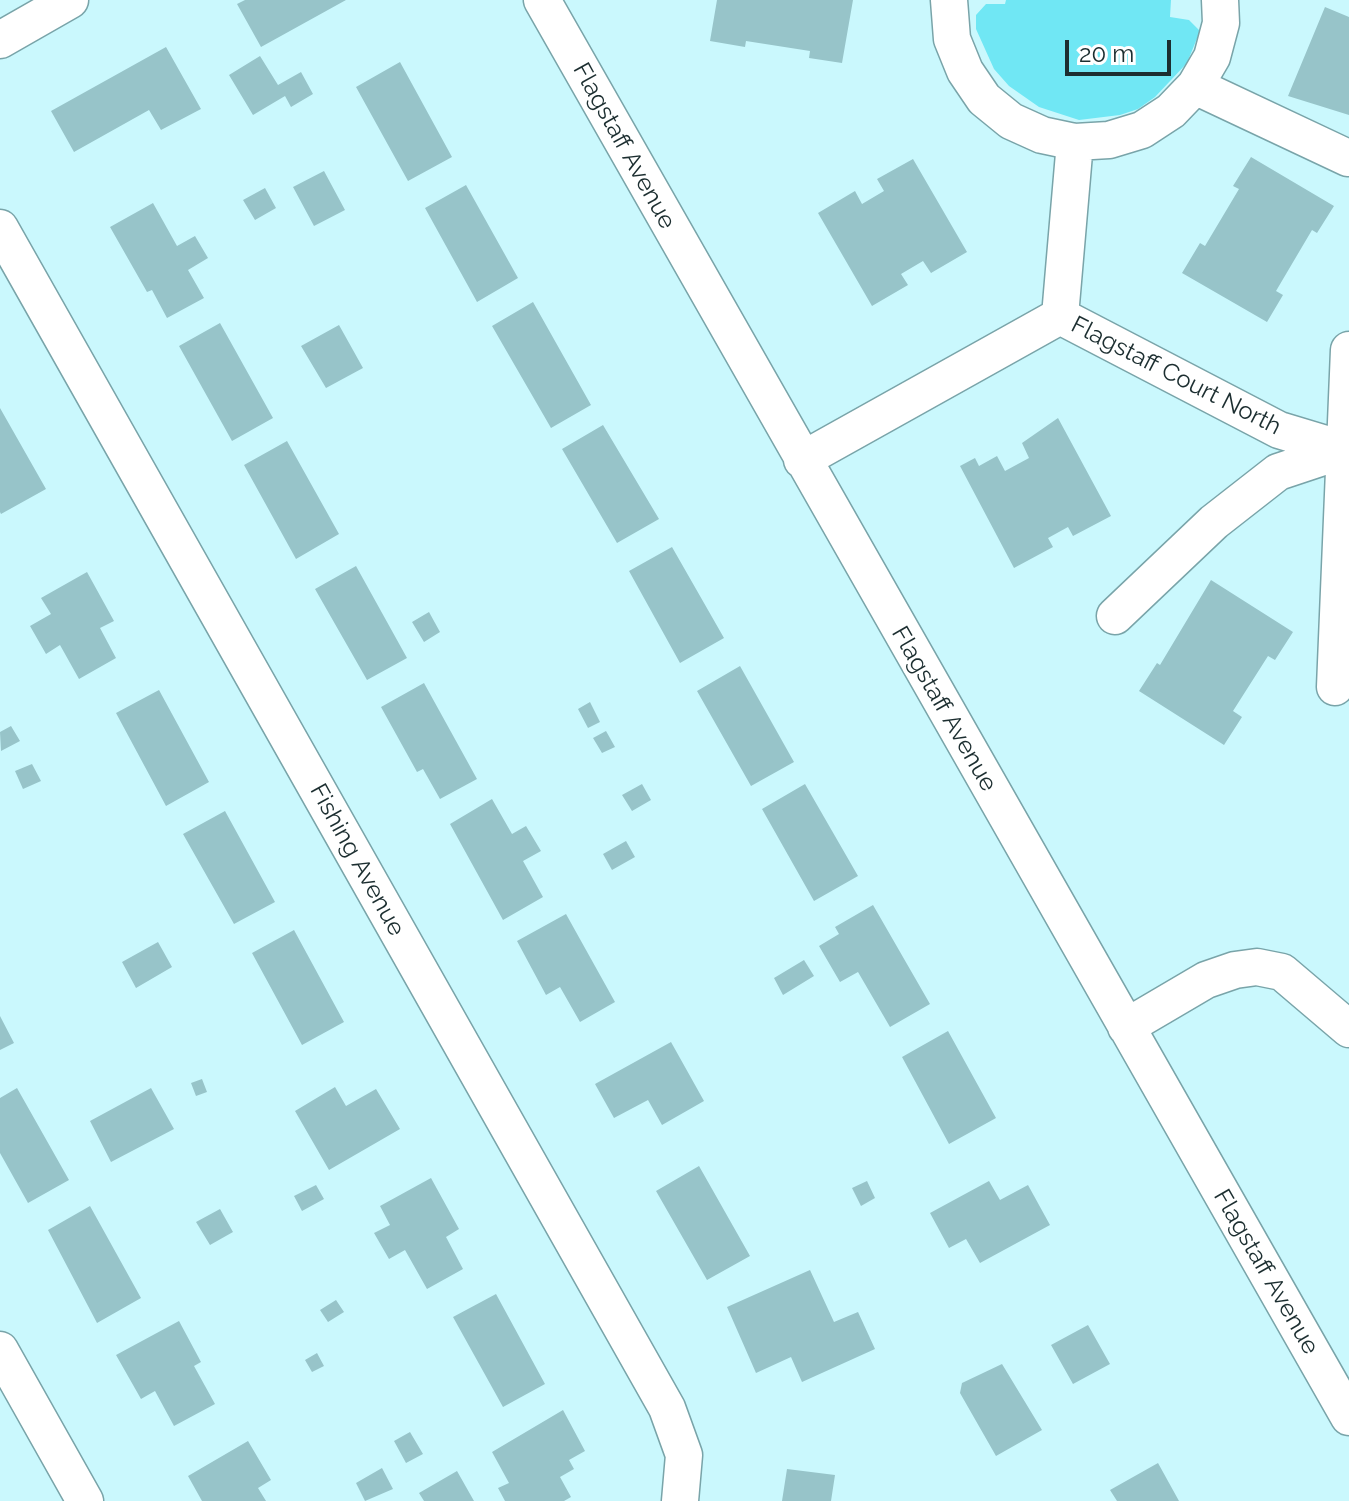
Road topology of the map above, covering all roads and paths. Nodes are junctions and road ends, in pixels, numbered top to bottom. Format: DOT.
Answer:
graph roads {
  1 [pos="70,0"];
  2 [pos="542,0"];
  3 [pos="949,0"];
  4 [pos="1220,0"];
  5 [pos="0,40"];
  6 [pos="1195,86"];
  7 [pos="1075,142"];
  8 [pos="1348,158"];
  9 [pos="0,228"];
  10 [pos="1060,316"];
  11 [pos="1349,350"];
  12 [pos="1348,450"];
  13 [pos="802,460"];
  14 [pos="1115,616"];
  15 [pos="1335,687"];
  16 [pos="1126,1027"];
  17 [pos="1349,1029"];
  18 [pos="0,1350"];
  19 [pos="1349,1417"];
  20 [pos="85,1501"];
  21 [pos="680,1501"];
  1 -- 5 [label="street"];
  2 -- 13 [label="street, Flagstaff Avenue"];
  3 -- 7 [label="street"];
  4 -- 6 [label="street"];
  6 -- 7 [label="street"];
  6 -- 8 [label="street"];
  7 -- 10 [label="street"];
  9 -- 21 [label="street, Fishing Avenue"];
  10 -- 12 [label="street, Flagstaff Court North"];
  10 -- 13 [label="street, Flagstaff Court North"];
  11 -- 12 [label="street"];
  12 -- 14 [label="street"];
  12 -- 15 [label="street"];
  13 -- 16 [label="street, Flagstaff Avenue"];
  16 -- 17 [label="street"];
  16 -- 19 [label="street, Flagstaff Avenue"];
  18 -- 20 [label="street"];
}
